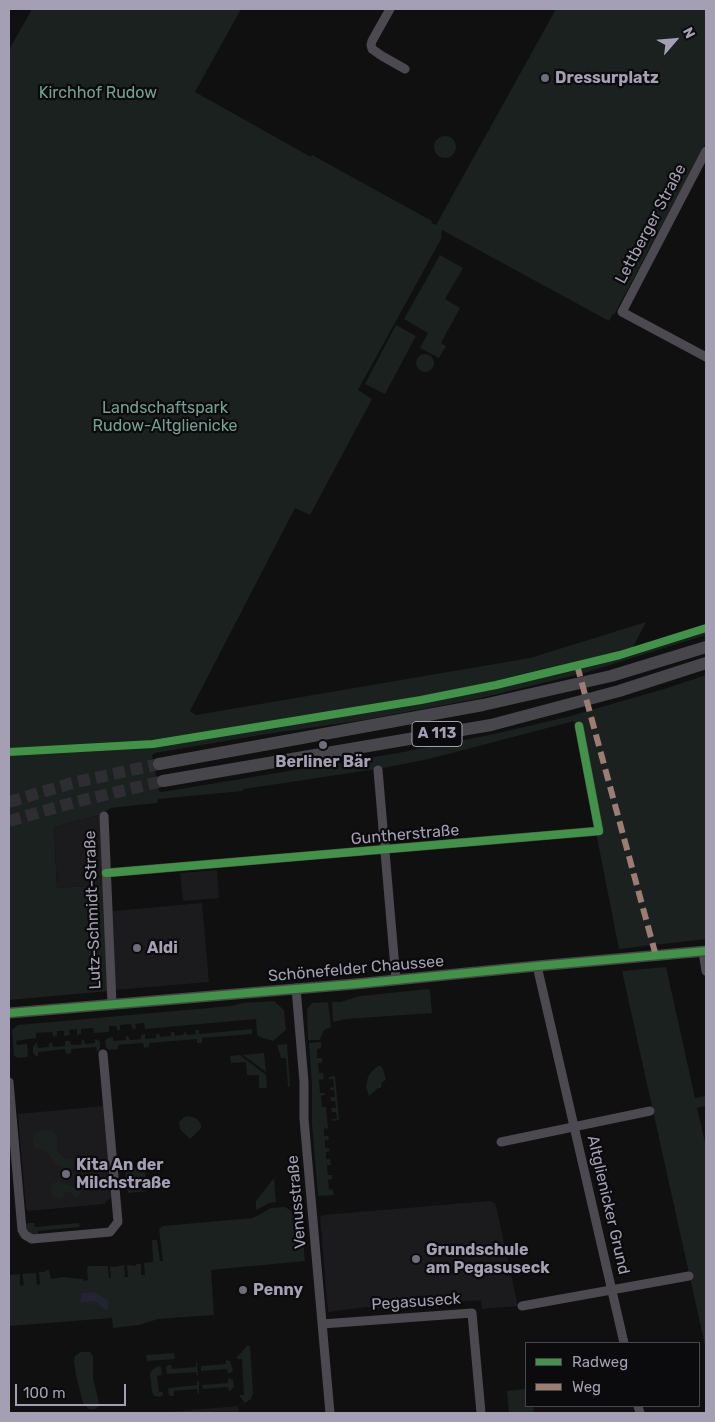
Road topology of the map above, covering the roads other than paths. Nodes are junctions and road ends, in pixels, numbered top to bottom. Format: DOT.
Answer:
graph roads {
  1 [pos="390,9"];
  2 [pos="405,69"];
  3 [pos="706,151"];
  4 [pos="706,357"];
  5 [pos="706,646"];
  6 [pos="706,664"];
  7 [pos="579,726"];
  8 [pos="159,764"];
  9 [pos="378,770"];
  10 [pos="163,781"];
  11 [pos="104,816"];
  12 [pos="386,850"];
  13 [pos="106,873"];
  14 [pos="704,952"];
  15 [pos="537,966"];
  16 [pos="706,971"];
  17 [pos="396,980"];
  18 [pos="296,988"];
  19 [pos="112,1004"];
  20 [pos="9,1013"];
  21 [pos="103,1054"];
  22 [pos="9,1082"];
  23 [pos="650,1111"];
  24 [pos="574,1127"];
  25 [pos="501,1142"];
  26 [pos="689,1276"];
  27 [pos="612,1290"];
  28 [pos="522,1306"];
  29 [pos="322,1324"];
  30 [pos="624,1342"];
  31 [pos="330,1413"];
  32 [pos="481,1413"];
  1 -- 2 [label="street"];
  3 -- 4 [label="street, Lettberger Straße"];
  5 -- 8 [label="highway, A 113"];
  6 -- 10 [label="highway, A 113"];
  7 -- 12 [label="street, Guntherstraße"];
  9 -- 12 [label="street"];
  11 -- 13 [label="street, Lutz-Schmidt-Straße"];
  12 -- 13 [label="street, Guntherstraße"];
  12 -- 17 [label="street"];
  13 -- 19 [label="street, Lutz-Schmidt-Straße"];
  14 -- 15 [label="main road, Schönefelder Chaussee"];
  14 -- 16 [label="street"];
  15 -- 17 [label="main road, Schönefelder Chaussee"];
  15 -- 24 [label="street, Altglienicker Grund"];
  17 -- 18 [label="main road, Schönefelder Chaussee"];
  18 -- 19 [label="main road, Schönefelder Chaussee"];
  18 -- 29 [label="street, Venusstraße"];
  19 -- 20 [label="main road, Schönefelder Chaussee"];
  21 -- 22 [label="street"];
  23 -- 24 [label="street, Altglienicker Grund"];
  24 -- 25 [label="street, Altglienicker Grund"];
  24 -- 27 [label="street, Altglienicker Grund"];
  26 -- 27 [label="street, Altglienicker Grund"];
  27 -- 28 [label="street, Altglienicker Grund"];
  27 -- 30 [label="street, Altglienicker Grund"];
  29 -- 31 [label="street, Venusstraße"];
  29 -- 32 [label="street, Pegasuseck"];
}
